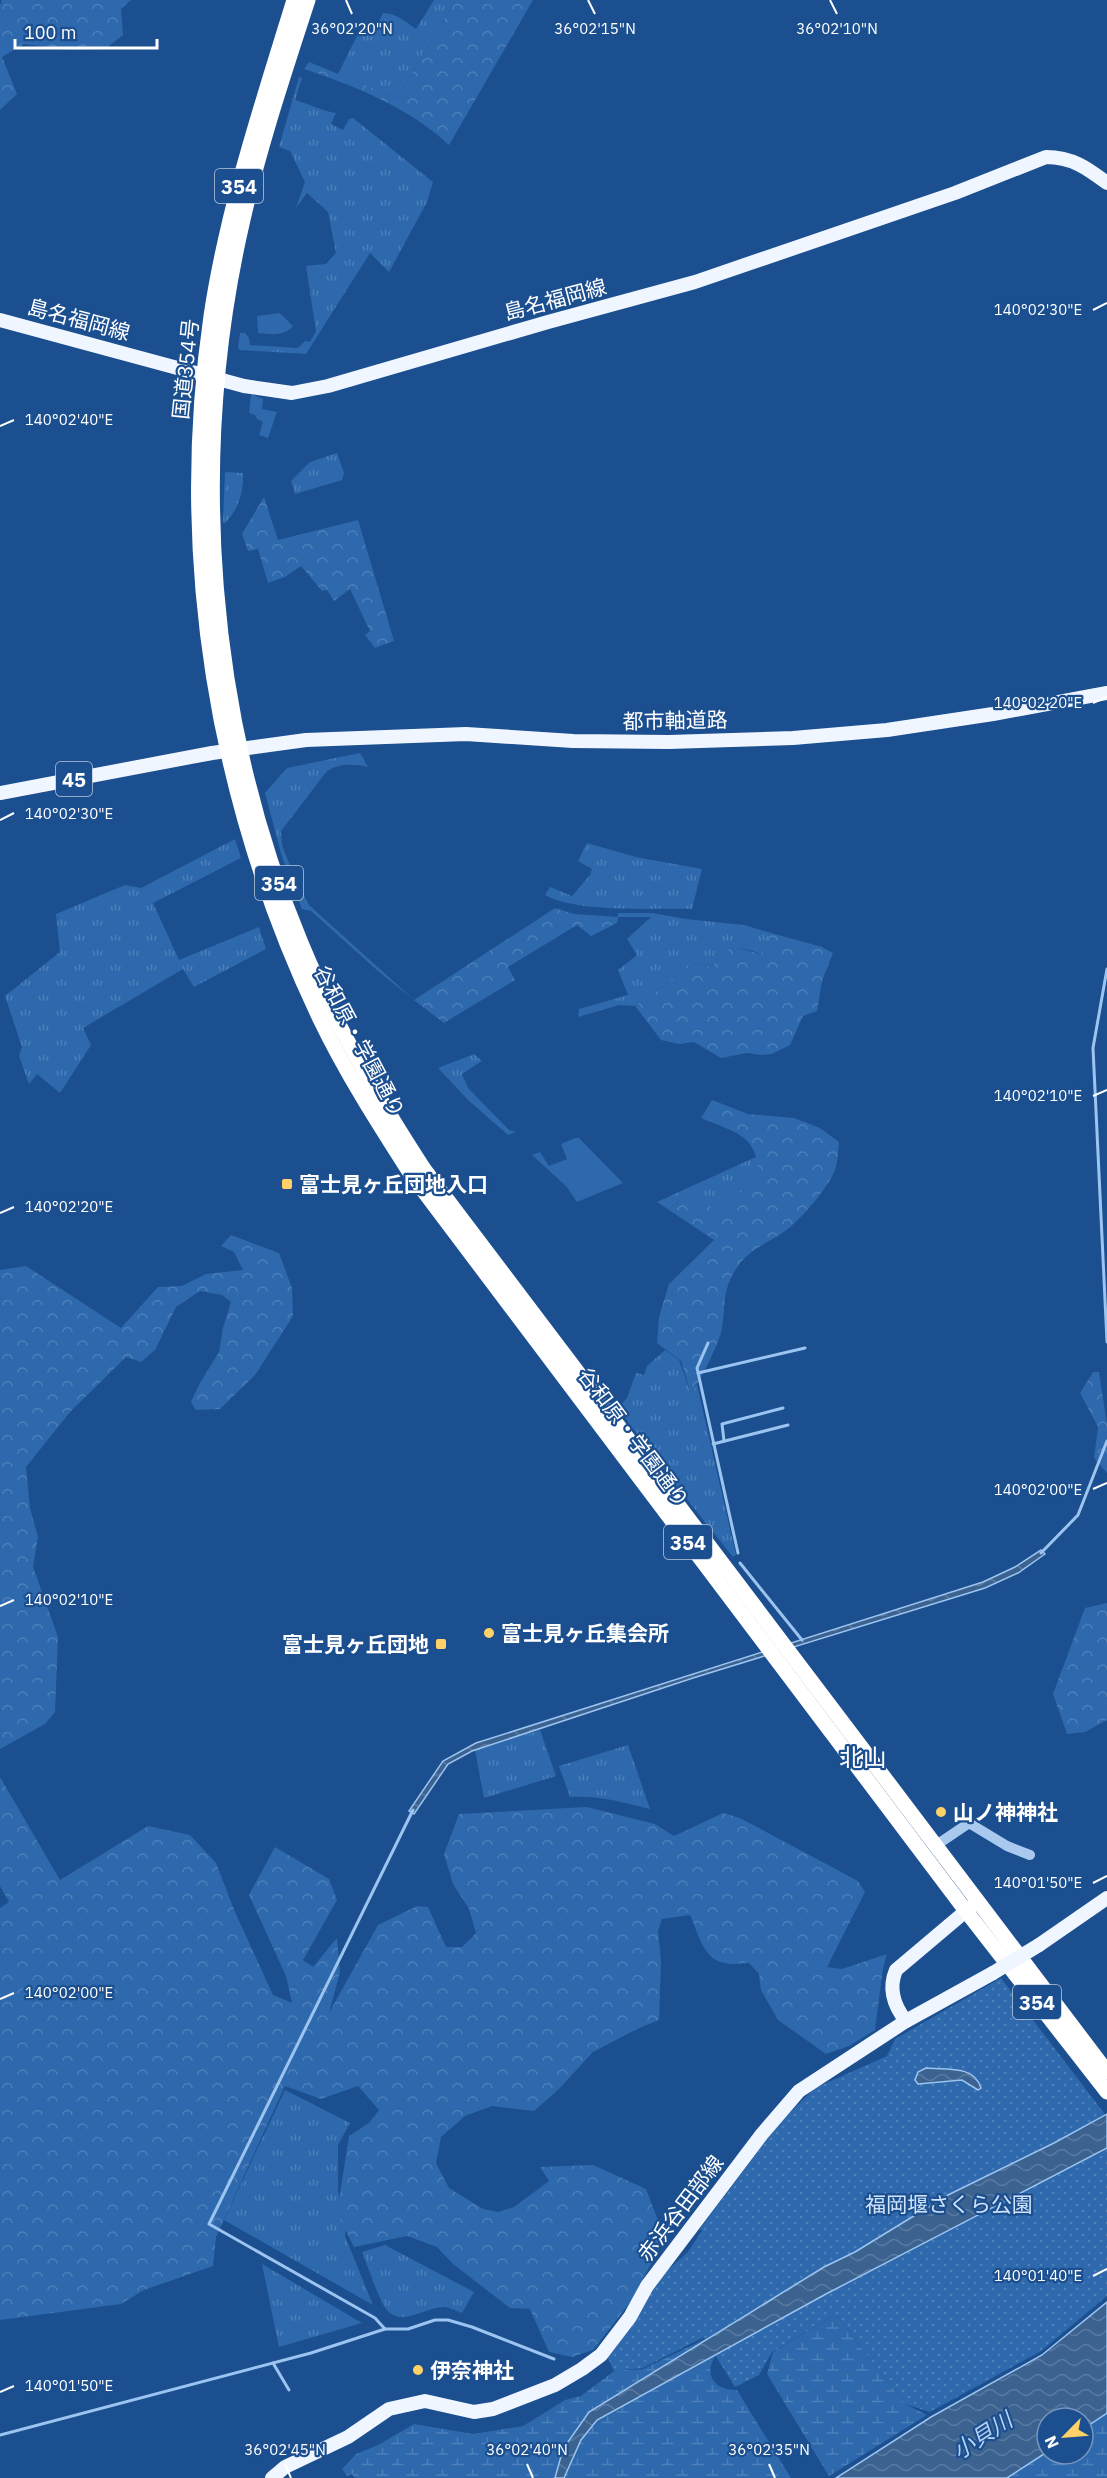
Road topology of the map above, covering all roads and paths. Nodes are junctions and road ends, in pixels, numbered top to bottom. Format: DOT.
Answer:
graph roads {
  1 [pos="294,0"];
  2 [pos="308,0"];
  3 [pos="1107,183"];
  4 [pos="0,320"];
  5 [pos="211,379"];
  6 [pos="1107,693"];
  7 [pos="233,750"];
  8 [pos="0,793"];
  9 [pos="935,1846"];
  10 [pos="1030,1855"];
  11 [pos="1107,1898"];
  12 [pos="971,1906"];
  13 [pos="906,2022"];
  14 [pos="1107,2072"];
  15 [pos="1107,2092"];
  16 [pos="272,2478"];
  1 -- 5 [label="highway, 国道354号 / 354"];
  2 -- 5 [label="highway, 国道354号 / 354"];
  3 -- 5 [label="main road, 島名福岡線"];
  4 -- 5 [label="main road, 島名福岡線"];
  5 -- 7 [label="highway, 国道354号 / 354"];
  6 -- 7 [label="main road, 都市軸道路"];
  7 -- 8 [label="main road, 45"];
  7 -- 9 [label="highway, 谷和原・学園通り / 354"];
  7 -- 12 [label="highway, 谷和原・学園通り / 354"];
  9 -- 10 [label="street"];
  9 -- 12 [label="highway, 谷和原・学園通り / 354"];
  11 -- 13 [label="main road, 赤浜谷田部線, bridge"];
  12 -- 13 [label="main road"];
  12 -- 14 [label="highway, 谷和原・学園通り / 354"];
  12 -- 15 [label="highway, 谷和原・学園通り / 354"];
  13 -- 16 [label="main road, 赤浜谷田部線"];
}
